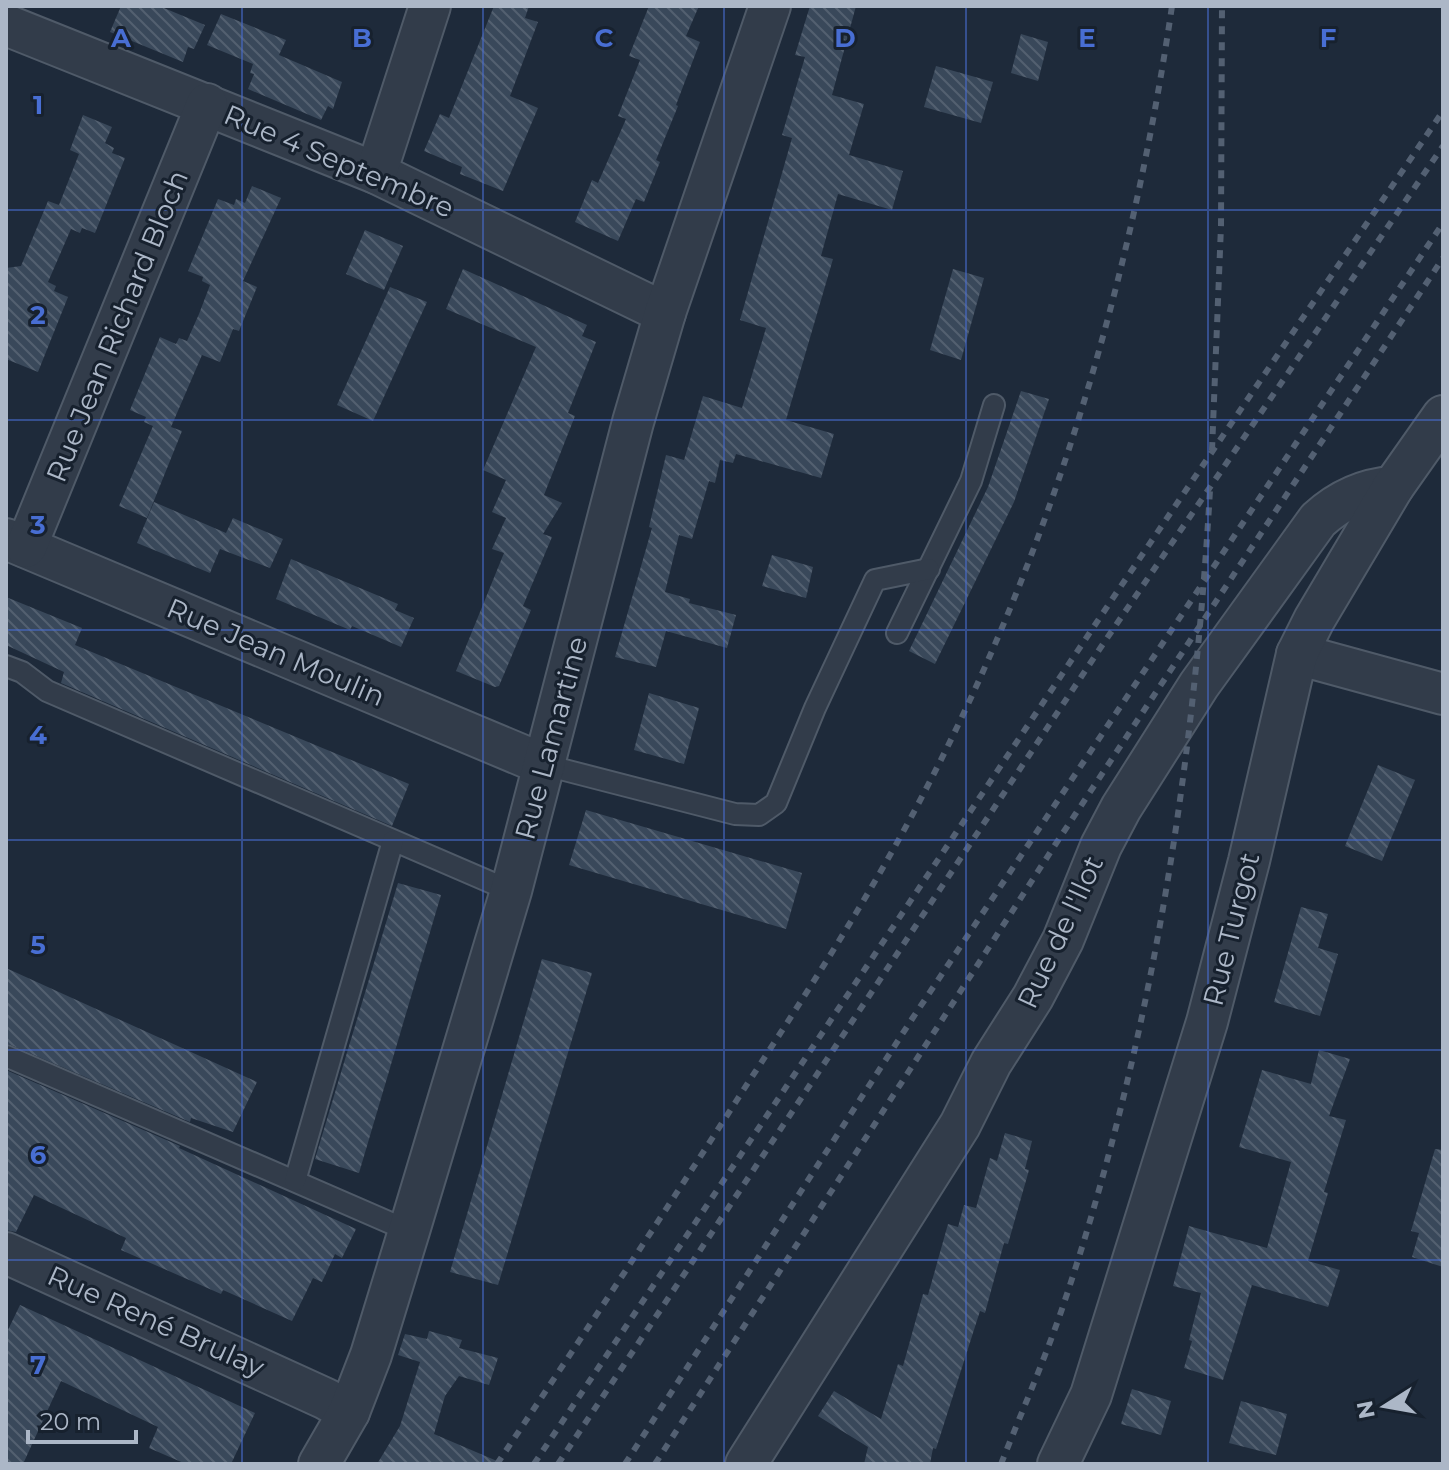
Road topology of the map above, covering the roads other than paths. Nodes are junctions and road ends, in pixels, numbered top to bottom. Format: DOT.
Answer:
graph roads {
  1 [pos="770,6"];
  2 [pos="426,7"];
  3 [pos="6,25"];
  4 [pos="207,104"];
  5 [pos="376,173"];
  6 [pos="665,313"];
  7 [pos="994,405"];
  8 [pos="1443,416"];
  9 [pos="1393,487"];
  10 [pos="16,543"];
  11 [pos="929,569"];
  12 [pos="897,633"];
  13 [pos="1297,654"];
  14 [pos="6,666"];
  15 [pos="1443,694"];
  16 [pos="545,765"];
  17 [pos="393,841"];
  18 [pos="511,891"];
  19 [pos="6,1056"];
  20 [pos="295,1181"];
  21 [pos="409,1231"];
  22 [pos="6,1253"];
  23 [pos="349,1412"];
  24 [pos="319,1464"];
  25 [pos="746,1464"];
  26 [pos="1058,1464"];
  1 -- 6 [label="street, Rue Lamartine"];
  2 -- 5 [label="street"];
  3 -- 4 [label="street, Rue 4 Septembre"];
  4 -- 5 [label="street, Rue 4 Septembre"];
  4 -- 10 [label="street, Rue Jean Richard Bloch"];
  5 -- 6 [label="street, Rue 4 Septembre"];
  6 -- 16 [label="street, Rue Lamartine"];
  7 -- 11 [label="lane"];
  8 -- 9 [label="street, Rue Turgot"];
  9 -- 13 [label="street, Rue Turgot"];
  9 -- 25 [label="street, Rue de l'Ilot"];
  10 -- 16 [label="street, Rue Jean Moulin"];
  11 -- 12 [label="lane"];
  11 -- 16 [label="lane"];
  13 -- 15 [label="street"];
  13 -- 26 [label="street, Rue Turgot"];
  14 -- 17 [label="lane"];
  16 -- 18 [label="street, Rue Lamartine"];
  17 -- 18 [label="lane"];
  17 -- 20 [label="lane"];
  18 -- 21 [label="street, Rue Lamartine"];
  19 -- 20 [label="lane"];
  20 -- 21 [label="lane"];
  21 -- 23 [label="street, Rue Lamartine"];
  22 -- 23 [label="street, Rue René Brulay"];
  23 -- 24 [label="street, Rue Lamartine"];
}
